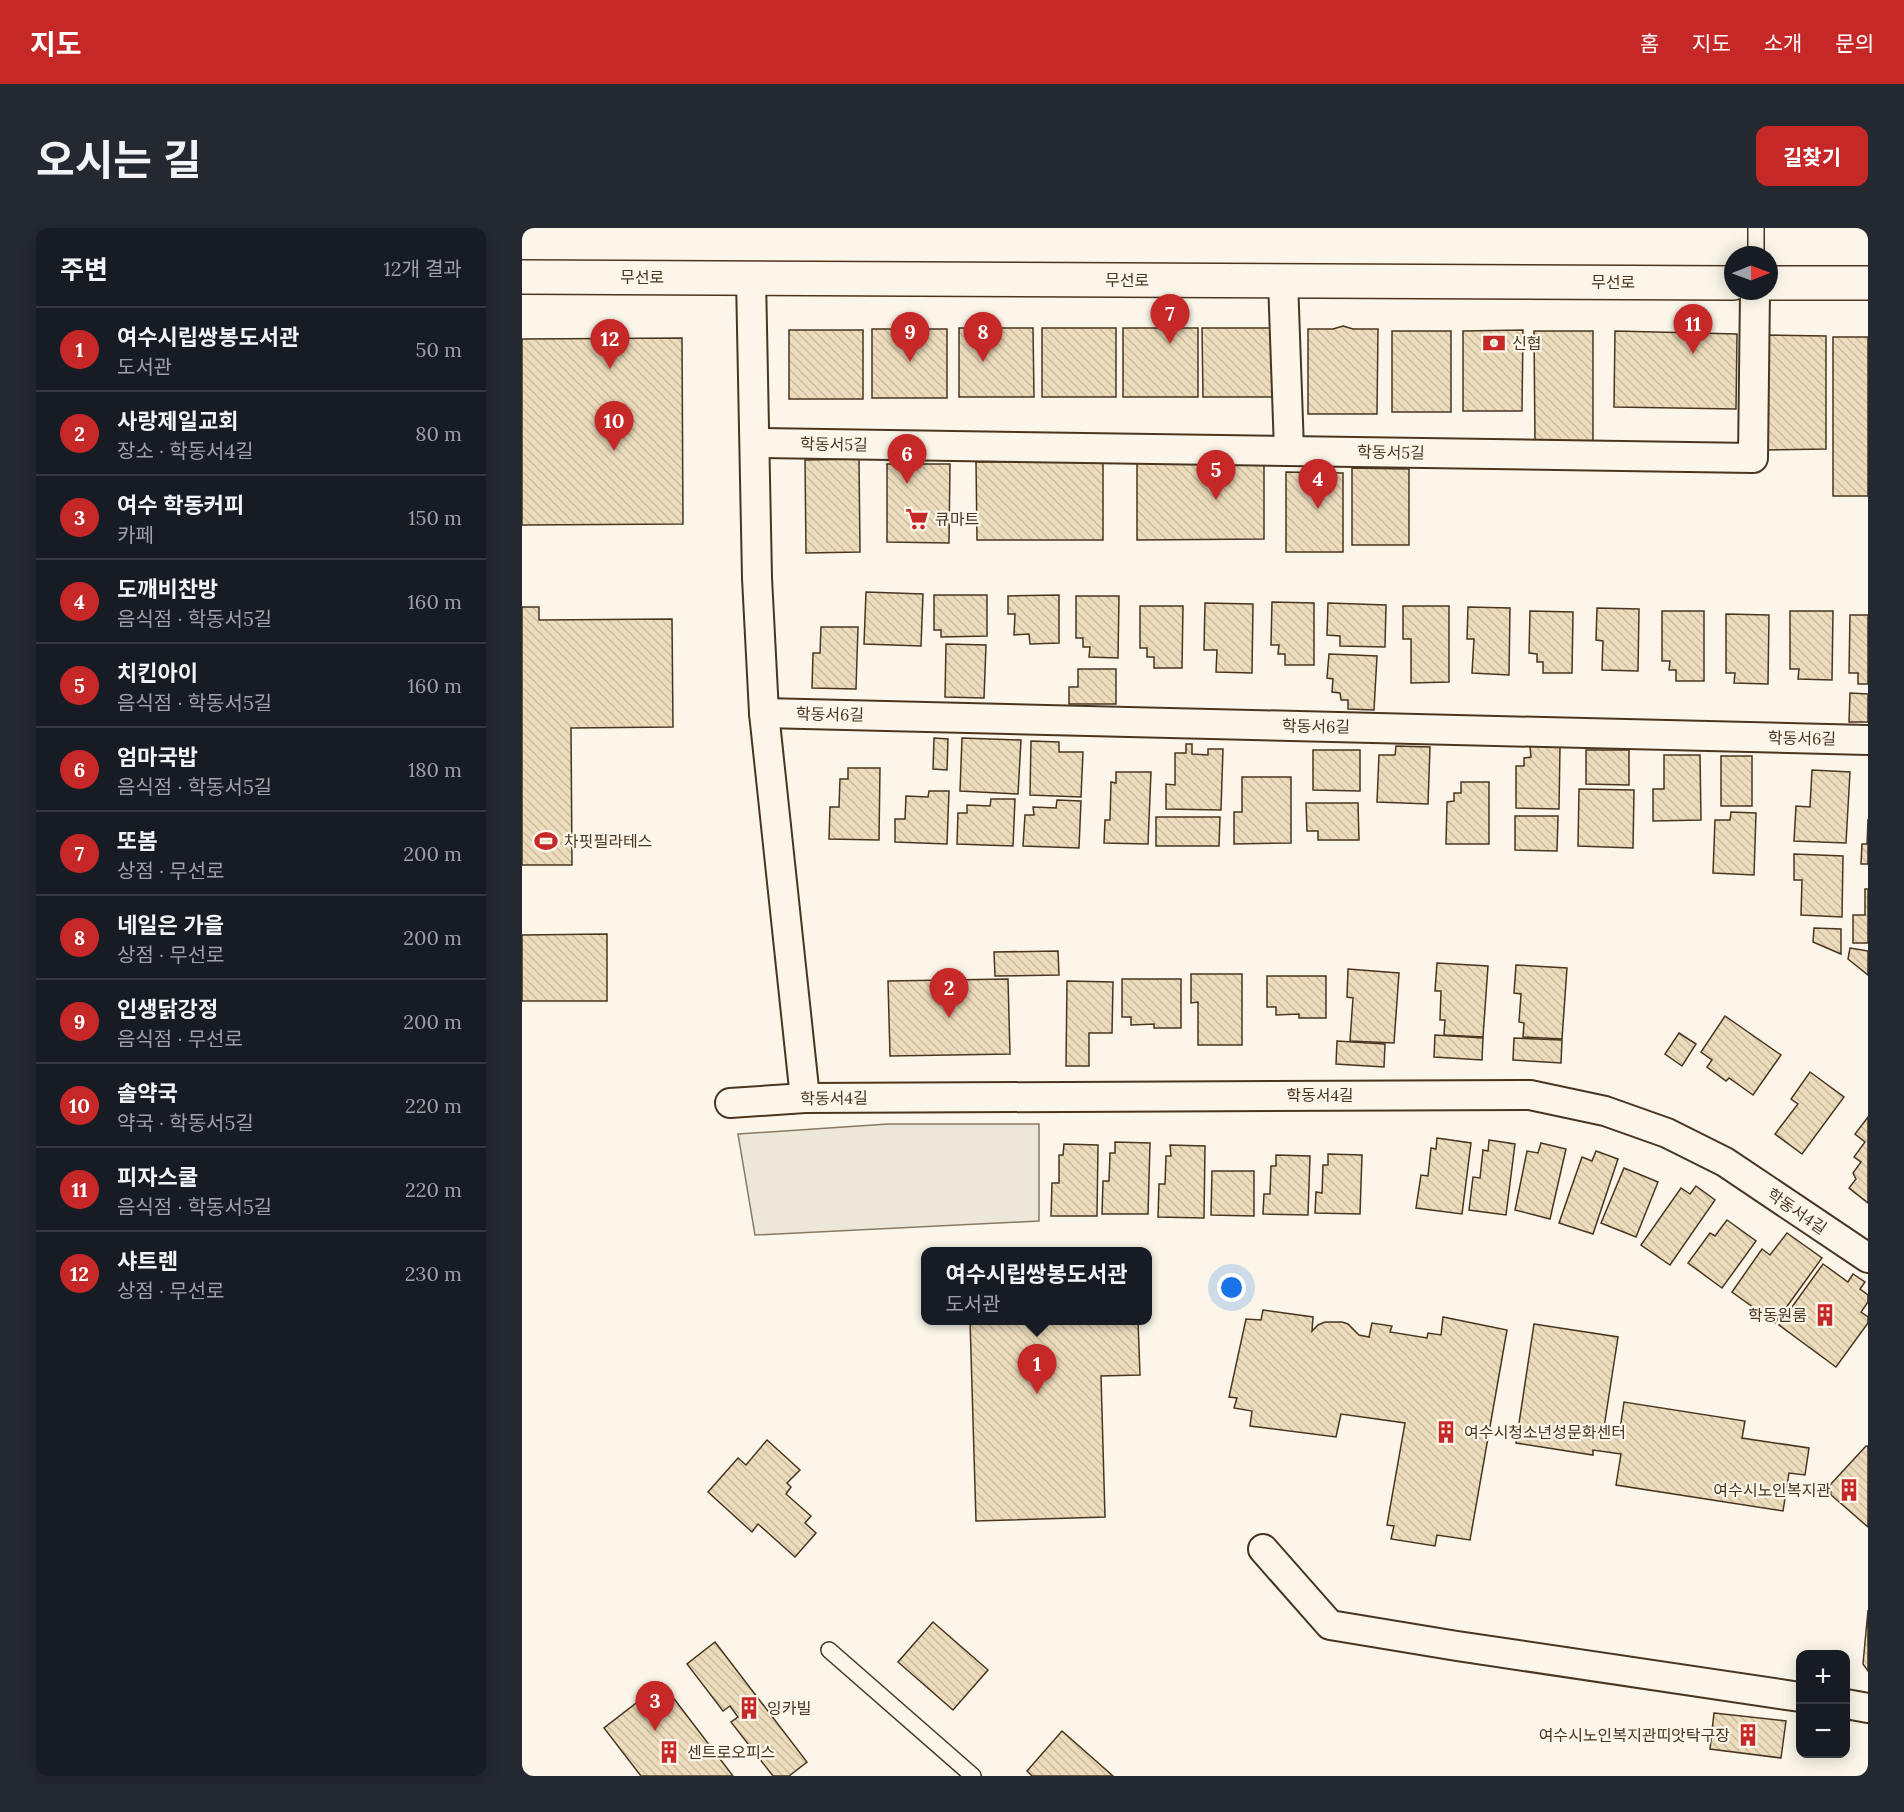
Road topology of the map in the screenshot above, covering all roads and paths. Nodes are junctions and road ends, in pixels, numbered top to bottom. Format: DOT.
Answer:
graph roads {
  1 [pos="1756,228"];
  2 [pos="1756,246"];
  3 [pos="522,277"];
  4 [pos="751,278"];
  5 [pos="1283,280"];
  6 [pos="1724,283"];
  7 [pos="1778,283"];
  8 [pos="1868,283"];
  9 [pos="1755,300"];
  10 [pos="755,443"];
  11 [pos="1289,450"];
  12 [pos="764,713"];
  13 [pos="1868,740"];
  14 [pos="805,1098"];
  15 [pos="730,1103"];
  16 [pos="1868,1258"];
  17 [pos="1263,1548"];
  18 [pos="829,1650"];
  19 [pos="1796,1697"];
  20 [pos="1850,1705"];
  21 [pos="1868,1708"];
  22 [pos="973,1776"];
  1 -- 2 [label="lane"];
  3 -- 4 [label="street, 무선로"];
  4 -- 5 [label="street, 무선로"];
  4 -- 10 [label="street"];
  5 -- 6 [label="street, 무선로"];
  5 -- 11 [label="street"];
  7 -- 8 [label="street"];
  9 -- 11 [label="street, 학동서5길"];
  10 -- 11 [label="street, 학동서5길"];
  10 -- 12 [label="street"];
  12 -- 13 [label="street, 학동서6길"];
  12 -- 14 [label="street"];
  14 -- 15 [label="street, 학동서4길"];
  14 -- 16 [label="street, 학동서4길"];
  17 -- 19 [label="street"];
  18 -- 22 [label="lane"];
  20 -- 21 [label="street"];
}
